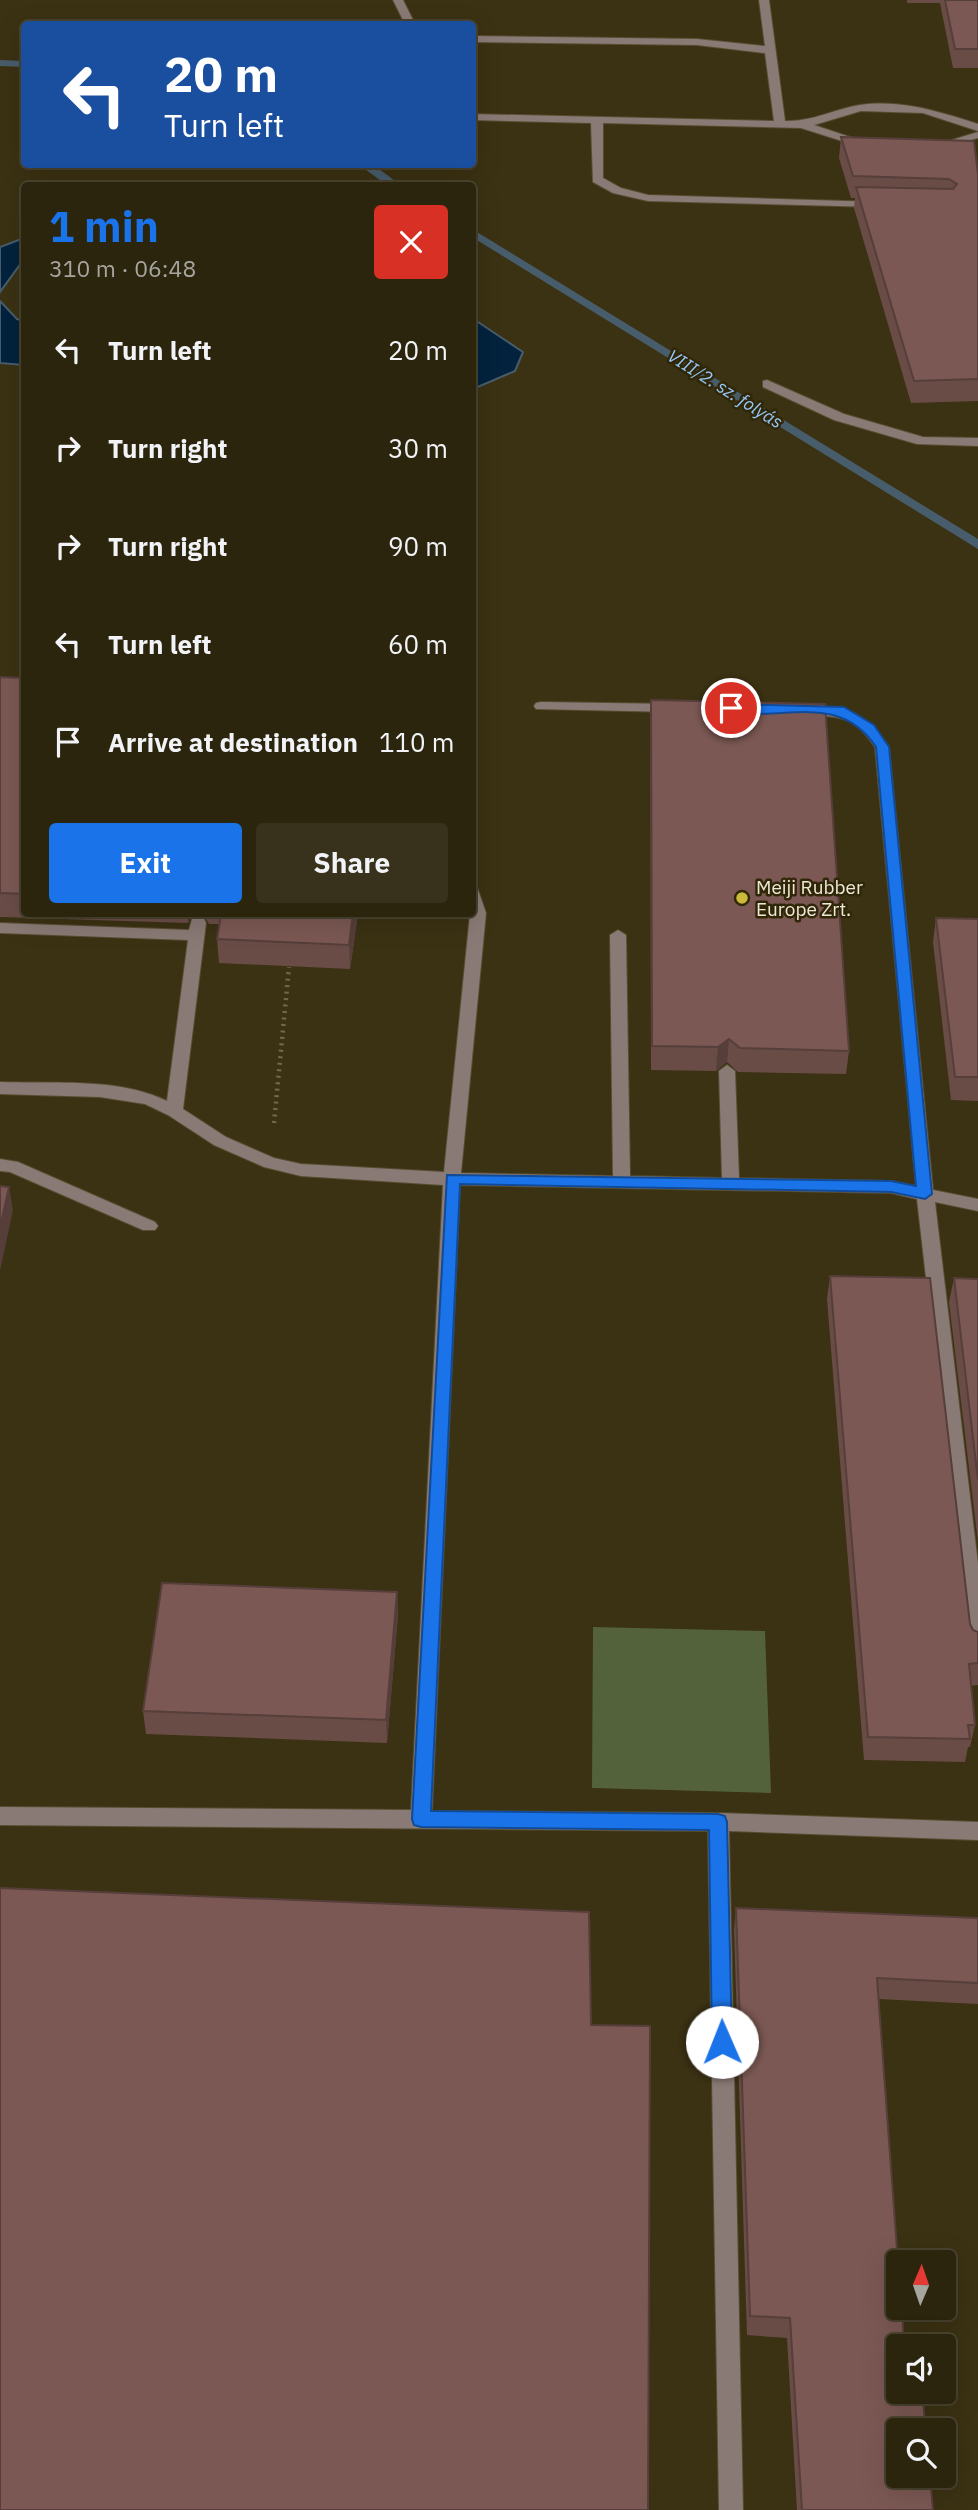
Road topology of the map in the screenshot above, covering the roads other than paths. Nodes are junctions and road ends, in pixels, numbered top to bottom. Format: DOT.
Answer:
graph roads {
  1 [pos="398,0"];
  2 [pos="764,0"];
  3 [pos="408,21"];
  4 [pos="476,39"];
  5 [pos="771,50"];
  6 [pos="476,117"];
  7 [pos="597,119"];
  8 [pos="780,123"];
  9 [pos="802,125"];
  10 [pos="978,128"];
  11 [pos="978,135"];
  12 [pos="875,145"];
  13 [pos="928,146"];
  14 [pos="892,205"];
  15 [pos="767,384"];
  16 [pos="978,442"];
  17 [pos="541,706"];
  18 [pos="691,708"];
  19 [pos="786,709"];
  20 [pos="476,906"];
  21 [pos="0,928"];
  22 [pos="618,935"];
  23 [pos="727,1071"];
  24 [pos="0,1088"];
  25 [pos="174,1111"];
  26 [pos="0,1165"];
  27 [pos="453,1179"];
  28 [pos="622,1181"];
  29 [pos="732,1184"];
  30 [pos="925,1194"];
  31 [pos="978,1205"];
  32 [pos="149,1226"];
  33 [pos="971,1520"];
  34 [pos="978,1646"];
  35 [pos="0,1816"];
  36 [pos="421,1819"];
  37 [pos="718,1822"];
  38 [pos="978,1831"];
  39 [pos="732,2510"];
  1 -- 3 [label="lane"];
  2 -- 5 [label="lane"];
  4 -- 5 [label="lane"];
  5 -- 8 [label="lane"];
  6 -- 7 [label="lane"];
  7 -- 8 [label="lane"];
  7 -- 14 [label="lane"];
  8 -- 9 [label="lane"];
  9 -- 10 [label="lane"];
  9 -- 12 [label="lane"];
  11 -- 13 [label="lane"];
  15 -- 16 [label="lane"];
  17 -- 18 [label="lane"];
  19 -- 30 [label="lane"];
  20 -- 27 [label="lane"];
  21 -- 25 [label="lane"];
  22 -- 28 [label="lane"];
  23 -- 29 [label="lane"];
  24 -- 25 [label="lane"];
  25 -- 27 [label="lane"];
  26 -- 32 [label="lane"];
  27 -- 28 [label="lane"];
  27 -- 36 [label="lane"];
  28 -- 29 [label="lane"];
  29 -- 30 [label="lane"];
  30 -- 31 [label="lane"];
  30 -- 33 [label="lane"];
  33 -- 34 [label="lane"];
  35 -- 36 [label="lane"];
  36 -- 37 [label="lane"];
  37 -- 38 [label="lane"];
  37 -- 39 [label="lane"];
}
